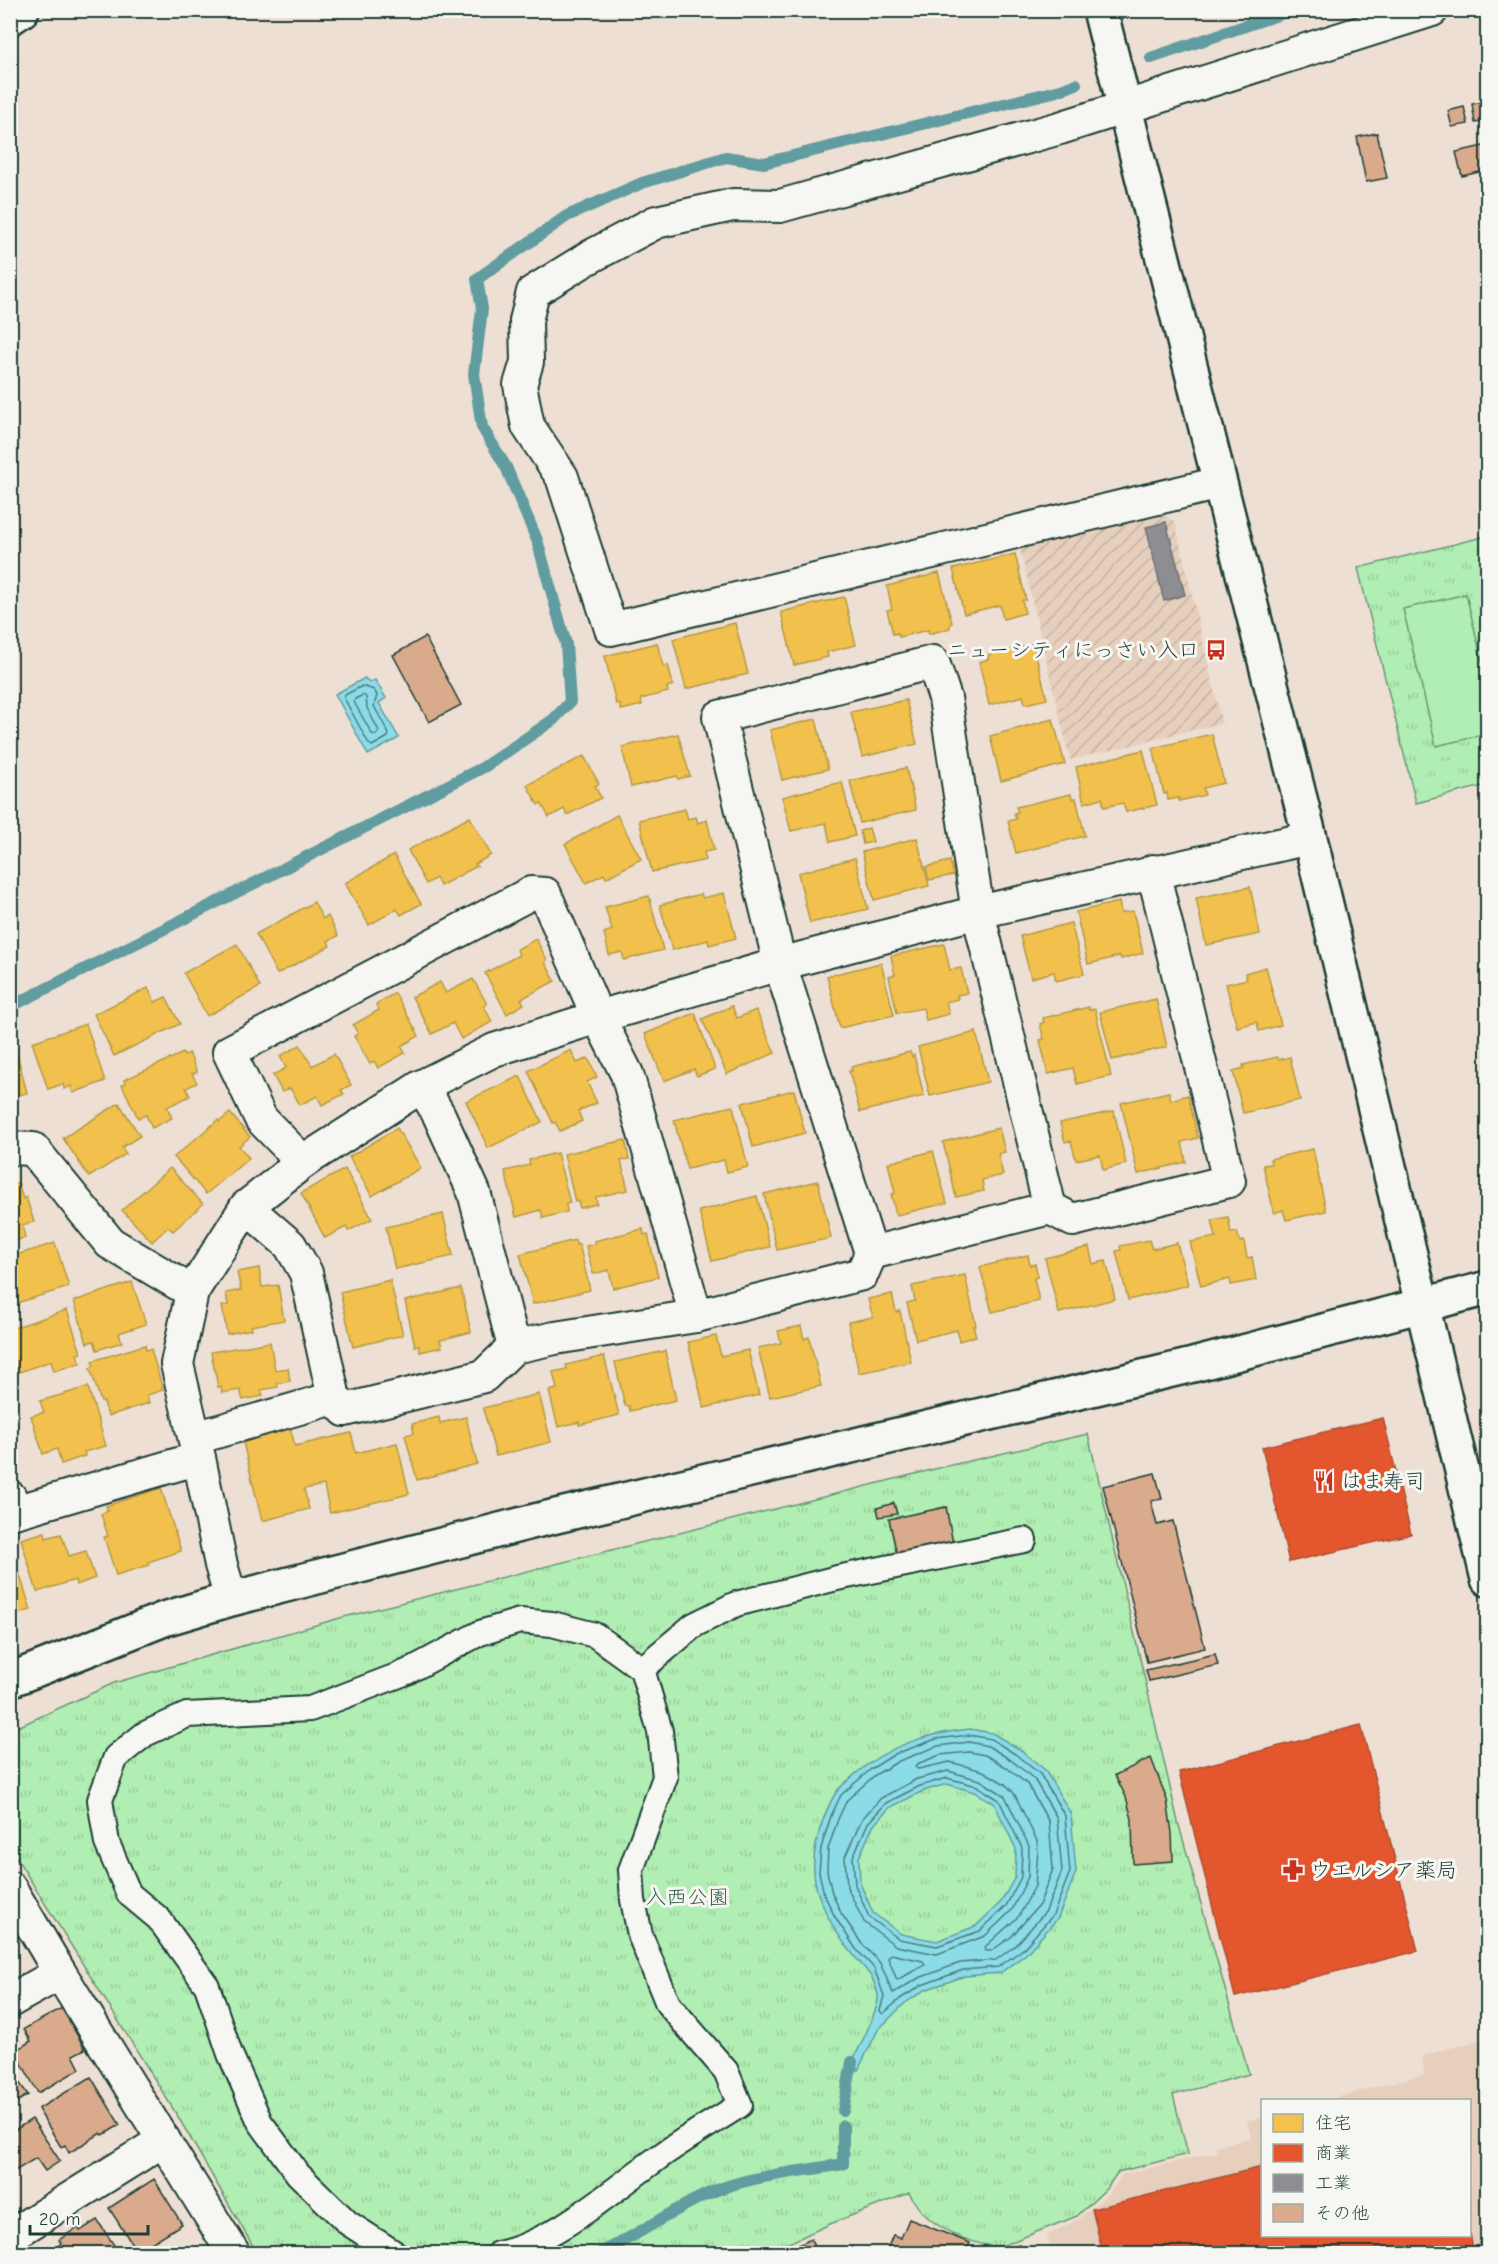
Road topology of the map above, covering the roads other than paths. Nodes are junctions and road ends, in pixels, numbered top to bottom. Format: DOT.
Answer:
graph roads {
  1 [pos="22,10"];
  2 [pos="1100,10"];
  3 [pos="1432,10"];
  4 [pos="10,18"];
  5 [pos="1124,108"];
  6 [pos="1220,483"];
  7 [pos="1310,838"];
  8 [pos="1153,872"];
  9 [pos="978,912"];
  10 [pos="780,964"];
  11 [pos="598,1017"];
  12 [pos="422,1086"];
  13 [pos="10,1148"];
  14 [pos="303,1162"];
  15 [pos="246,1207"];
  16 [pos="1050,1208"];
  17 [pos="871,1253"];
  18 [pos="1488,1288"];
  19 [pos="192,1292"];
  20 [pos="1423,1305"];
  21 [pos="696,1316"];
  22 [pos="514,1347"];
  23 [pos="334,1398"];
  24 [pos="197,1448"];
  25 [pos="10,1497"];
  26 [pos="1024,1540"];
  27 [pos="1488,1579"];
  28 [pos="231,1599"];
  29 [pos="642,1669"];
  30 [pos="10,1680"];
  31 [pos="10,1888"];
  32 [pos="60,1973"];
  33 [pos="10,2001"];
  34 [pos="164,2140"];
  35 [pos="10,2236"];
  36 [pos="234,2253"];
  37 [pos="396,2253"];
  38 [pos="498,2253"];
  1 -- 4 [label="street"];
  2 -- 5 [label="street"];
  3 -- 5 [label="street"];
  5 -- 6 [label="street"];
  5 -- 6 [label="street"];
  6 -- 7 [label="street"];
  7 -- 8 [label="street"];
  7 -- 20 [label="street"];
  8 -- 9 [label="street"];
  8 -- 16 [label="street"];
  9 -- 10 [label="street"];
  9 -- 10 [label="street"];
  9 -- 16 [label="street"];
  10 -- 11 [label="street"];
  10 -- 17 [label="street"];
  11 -- 12 [label="street"];
  11 -- 14 [label="street"];
  11 -- 21 [label="street"];
  12 -- 14 [label="street"];
  12 -- 22 [label="street"];
  13 -- 19 [label="street"];
  14 -- 15 [label="street"];
  15 -- 19 [label="street"];
  15 -- 23 [label="street"];
  16 -- 17 [label="street"];
  17 -- 21 [label="street"];
  18 -- 20 [label="street"];
  19 -- 24 [label="street"];
  20 -- 27 [label="street"];
  20 -- 28 [label="street"];
  21 -- 22 [label="street"];
  22 -- 23 [label="street"];
  23 -- 24 [label="street"];
  24 -- 25 [label="street"];
  24 -- 28 [label="street"];
  26 -- 29 [label="street"];
  28 -- 30 [label="street"];
  29 -- 37 [label="street"];
  29 -- 38 [label="street"];
  31 -- 32 [label="street"];
  32 -- 33 [label="street"];
  32 -- 34 [label="street"];
  34 -- 35 [label="street"];
  34 -- 36 [label="street"];
}
